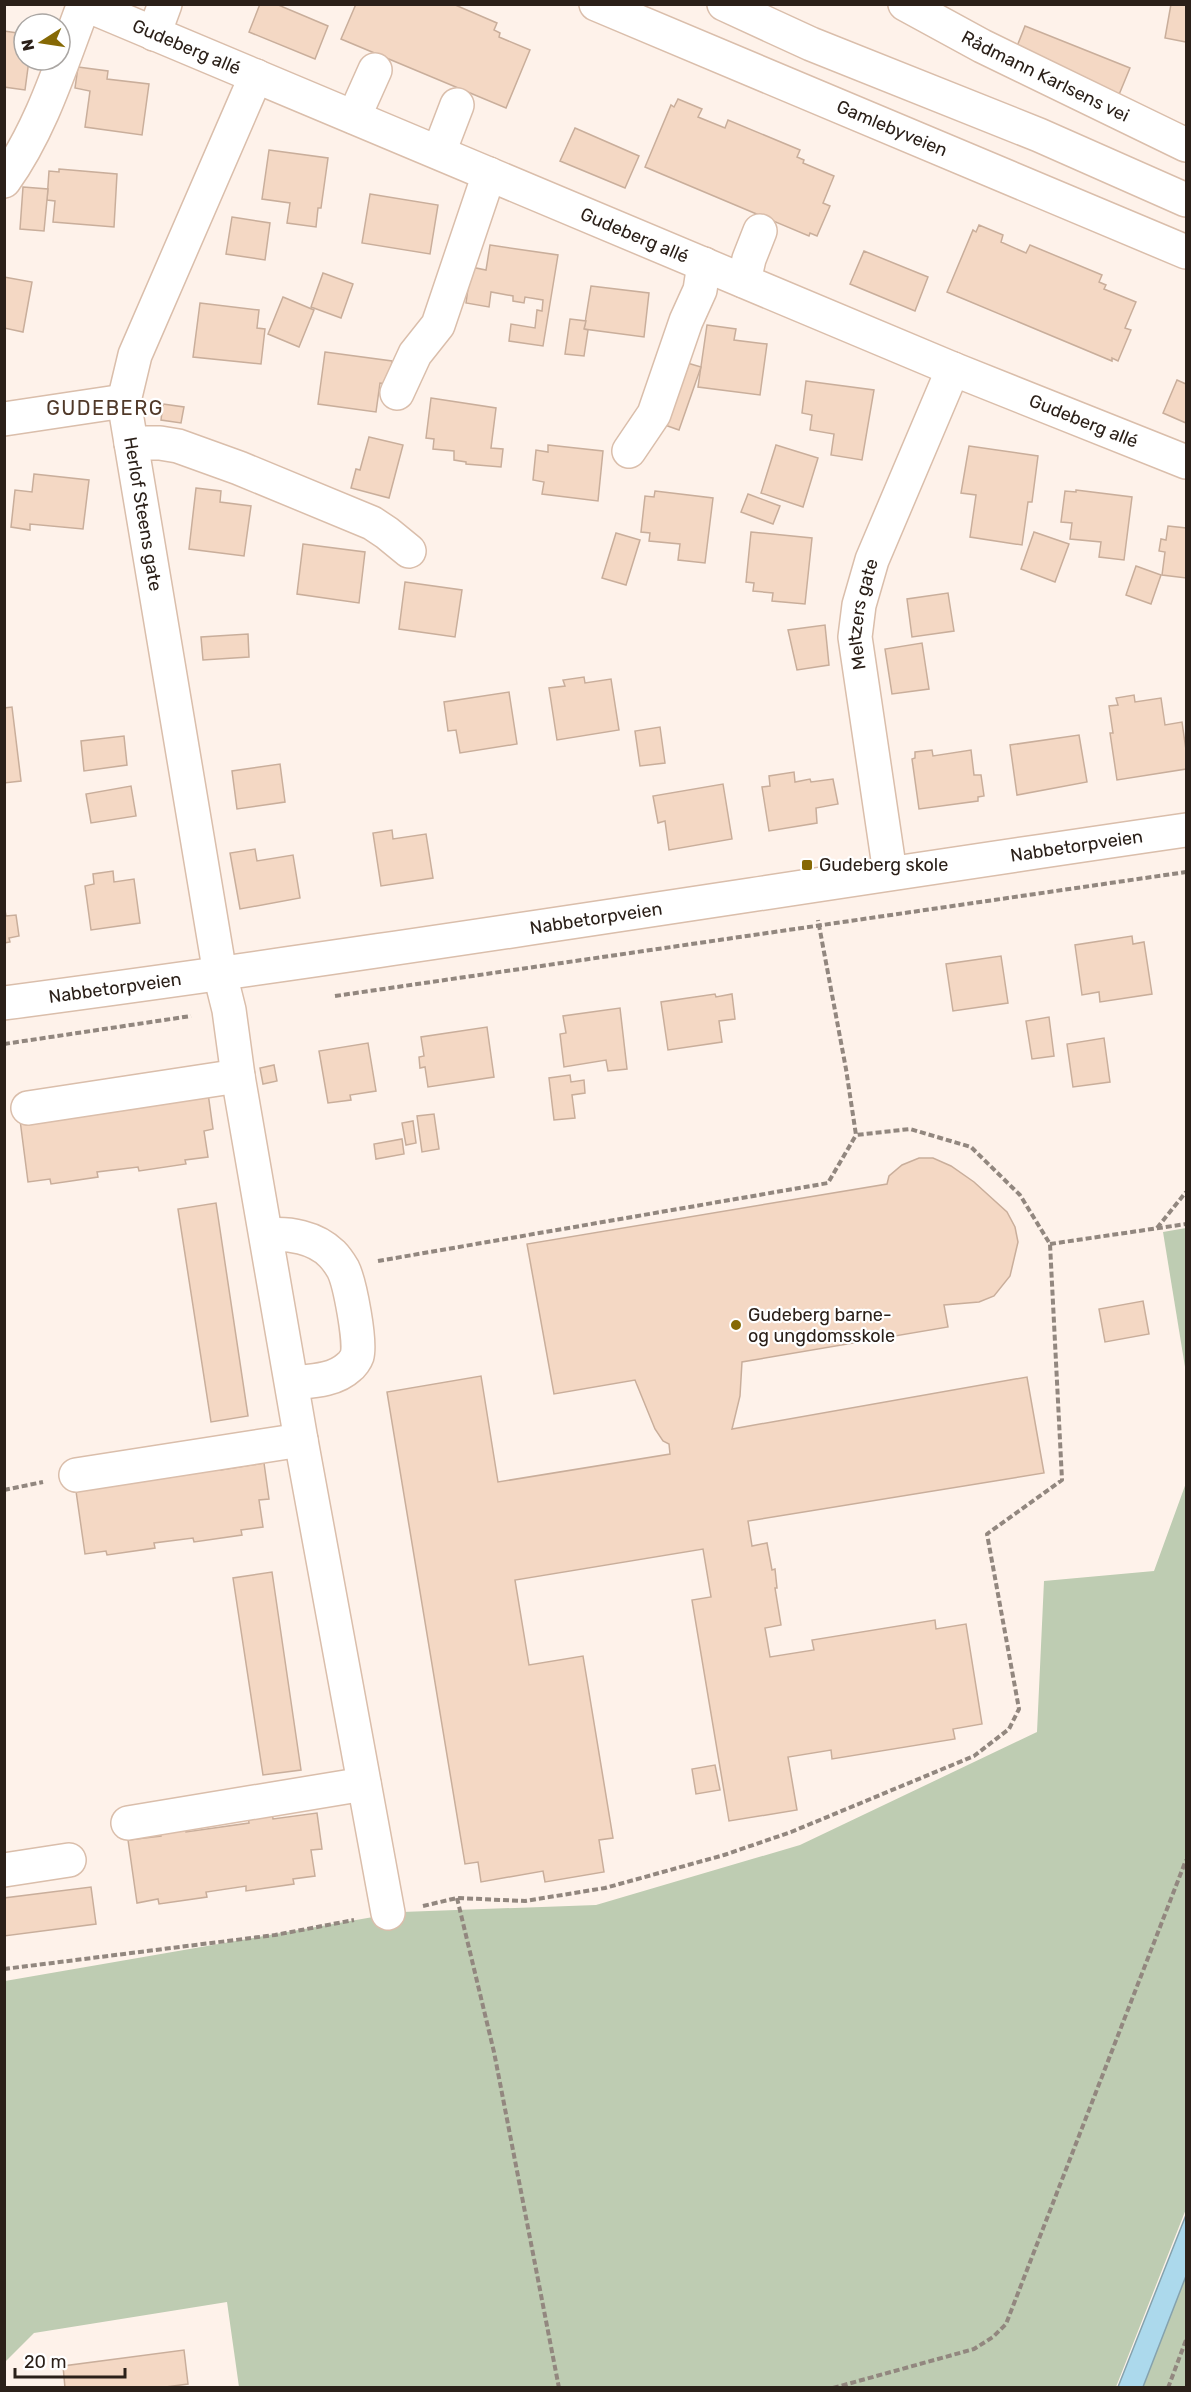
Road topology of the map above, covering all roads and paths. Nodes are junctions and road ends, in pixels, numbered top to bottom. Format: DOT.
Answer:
graph roads {
  1 [pos="84,4"];
  2 [pos="596,4"];
  3 [pos="724,4"];
  4 [pos="905,4"];
  5 [pos="160,19"];
  6 [pos="375,70"];
  7 [pos="256,76"];
  8 [pos="457,105"];
  9 [pos="354,117"];
  10 [pos="1186,146"];
  11 [pos="439,152"];
  12 [pos="489,174"];
  13 [pos="4,180"];
  14 [pos="1186,200"];
  15 [pos="760,231"];
  16 [pos="1186,252"];
  17 [pos="704,264"];
  18 [pos="744,281"];
  19 [pos="953,369"];
  20 [pos="397,393"];
  21 [pos="124,401"];
  22 [pos="4,419"];
  23 [pos="131,443"];
  24 [pos="629,451"];
  25 [pos="1186,462"];
  26 [pos="409,551"];
  27 [pos="1186,830"];
  28 [pos="1186,872"];
  29 [pos="890,873"];
  30 [pos="812,884"];
  31 [pos="819,924"];
  32 [pos="220,974"];
  33 [pos="333,996"];
  34 [pos="4,1003"];
  35 [pos="229,1010"];
  36 [pos="4,1044"];
  37 [pos="238,1076"];
  38 [pos="28,1108"];
  39 [pos="856,1135"];
  40 [pos="1186,1192"];
  41 [pos="1186,1224"];
  42 [pos="1157,1228"];
  43 [pos="267,1235"];
  44 [pos="1050,1244"];
  45 [pos="342,1268"];
  46 [pos="292,1383"];
  47 [pos="301,1440"];
  48 [pos="76,1475"];
  49 [pos="364,1784"];
  50 [pos="128,1823"];
  51 [pos="69,1860"];
  52 [pos="1186,1860"];
  53 [pos="4,1870"];
  54 [pos="457,1898"];
  55 [pos="388,1913"];
  56 [pos="4,1969"];
  57 [pos="1186,2340"];
  58 [pos="559,2388"];
  59 [pos="833,2388"];
  60 [pos="1168,2388"];
  1 -- 5 [label="street, Gudeberg allé"];
  1 -- 13 [label="street"];
  2 -- 16 [label="street, Gamlebyveien"];
  3 -- 14 [label="street"];
  4 -- 10 [label="street, Rådmann Karlsens vei"];
  5 -- 7 [label="street, Gudeberg allé"];
  6 -- 9 [label="street"];
  7 -- 9 [label="street, Gudeberg allé"];
  7 -- 21 [label="street, Herlof Steens gate"];
  8 -- 11 [label="street"];
  9 -- 11 [label="street, Gudeberg allé"];
  11 -- 12 [label="street, Gudeberg allé"];
  12 -- 17 [label="street, Gudeberg allé"];
  12 -- 20 [label="street"];
  15 -- 18 [label="street"];
  17 -- 18 [label="street, Gudeberg allé"];
  17 -- 24 [label="street"];
  18 -- 19 [label="street, Gudeberg allé"];
  19 -- 25 [label="street, Gudeberg allé"];
  19 -- 29 [label="street, Meltzers gate"];
  21 -- 22 [label="street"];
  21 -- 23 [label="street, Herlof Steens gate"];
  23 -- 26 [label="street"];
  23 -- 32 [label="street, Herlof Steens gate"];
  27 -- 29 [label="street, Nabbetorpveien"];
  28 -- 31 [label="path"];
  29 -- 30 [label="street, Nabbetorpveien"];
  30 -- 31 [label="path"];
  30 -- 32 [label="street, Nabbetorpveien"];
  31 -- 33 [label="path"];
  31 -- 39 [label="path"];
  32 -- 34 [label="street, Nabbetorpveien"];
  32 -- 35 [label="street, Herlof Steens gate"];
  35 -- 36 [label="path"];
  35 -- 37 [label="street, Herlof Steens gate"];
  37 -- 38 [label="street"];
  37 -- 43 [label="street, Herlof Steens gate"];
  39 -- 44 [label="path"];
  39 -- 45 [label="path"];
  40 -- 42 [label="path"];
  41 -- 42 [label="path"];
  42 -- 44 [label="path"];
  43 -- 45 [label="street"];
  43 -- 46 [label="street, Herlof Steens gate"];
  44 -- 54 [label="path"];
  45 -- 46 [label="street"];
  46 -- 47 [label="street, Herlof Steens gate"];
  47 -- 48 [label="street"];
  47 -- 49 [label="street, Herlof Steens gate"];
  49 -- 50 [label="street"];
  49 -- 55 [label="street, Herlof Steens gate"];
  51 -- 53 [label="street"];
  52 -- 59 [label="path"];
  54 -- 55 [label="path"];
  54 -- 58 [label="path"];
  55 -- 56 [label="path"];
  57 -- 60 [label="path"];
}
